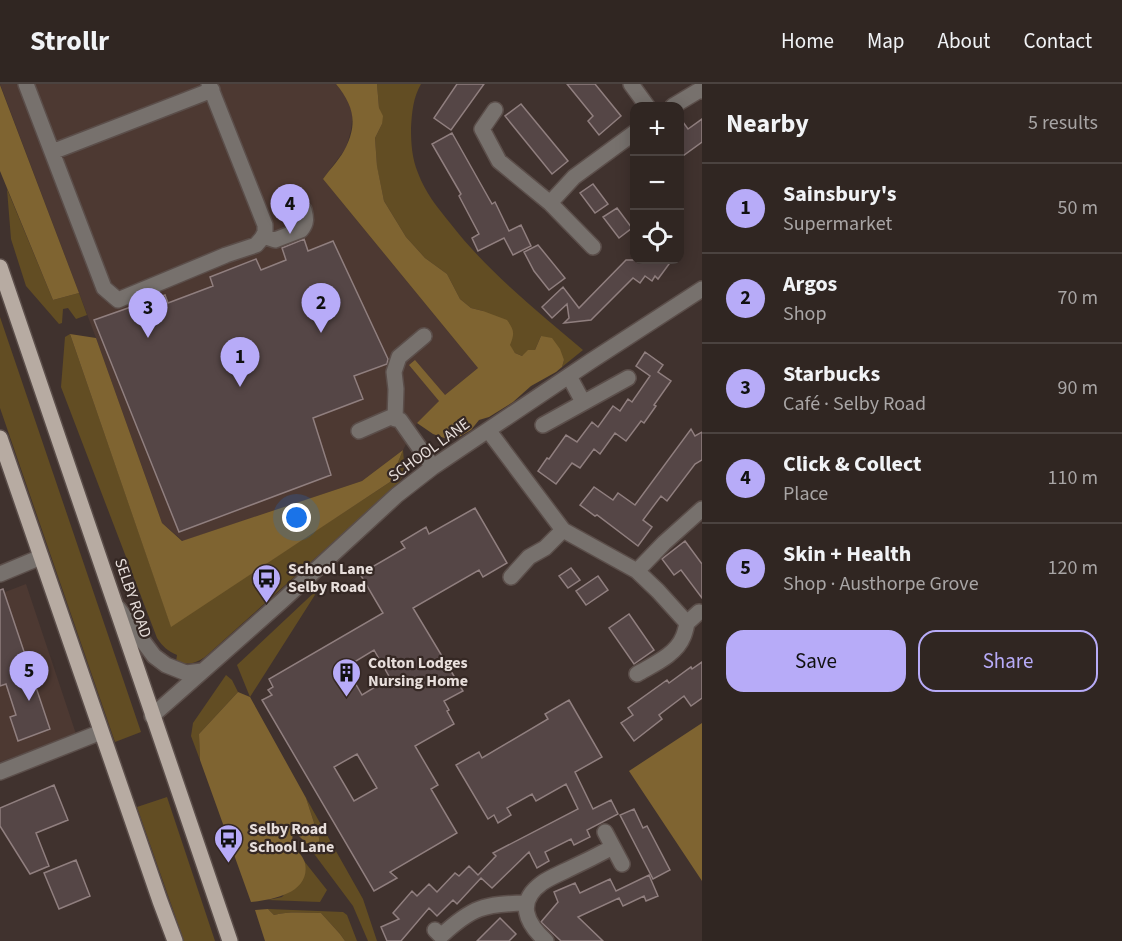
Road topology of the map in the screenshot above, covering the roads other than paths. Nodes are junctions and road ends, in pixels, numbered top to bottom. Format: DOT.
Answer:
graph roads {
  1 [pos="26,84"];
  2 [pos="631,84"];
  3 [pos="210,87"];
  4 [pos="702,91"];
  5 [pos="643,102"];
  6 [pos="680,102"];
  7 [pos="495,111"];
  8 [pos="630,136"];
  9 [pos="52,152"];
  10 [pos="550,203"];
  11 [pos="304,210"];
  12 [pos="263,236"];
  13 [pos="593,247"];
  14 [pos="0,267"];
  15 [pos="702,289"];
  16 [pos="424,336"];
  17 [pos="568,376"];
  18 [pos="628,378"];
  19 [pos="584,402"];
  20 [pos="395,419"];
  21 [pos="543,424"];
  22 [pos="488,430"];
  23 [pos="359,431"];
  24 [pos="0,438"];
  25 [pos="433,467"];
  26 [pos="702,509"];
  27 [pos="563,530"];
  28 [pos="41,557"];
  29 [pos="637,571"];
  30 [pos="0,574"];
  31 [pos="511,577"];
  32 [pos="118,609"];
  33 [pos="699,612"];
  34 [pos="687,623"];
  35 [pos="202,671"];
  36 [pos="637,674"];
  37 [pos="152,716"];
  38 [pos="101,732"];
  39 [pos="0,772"];
  40 [pos="605,832"];
  41 [pos="613,847"];
  42 [pos="622,864"];
  43 [pos="526,903"];
  44 [pos="435,930"];
  45 [pos="175,941"];
  46 [pos="230,941"];
  47 [pos="546,941"];
  1 -- 9 [label="street"];
  2 -- 5 [label="street"];
  3 -- 9 [label="street"];
  3 -- 12 [label="street"];
  4 -- 6 [label="street"];
  7 -- 10 [label="street"];
  8 -- 10 [label="street"];
  9 -- 12 [label="street"];
  10 -- 13 [label="street"];
  11 -- 12 [label="street"];
  14 -- 32 [label="main road, SELBY ROAD"];
  15 -- 17 [label="street, SCHOOL LANE"];
  16 -- 20 [label="street"];
  17 -- 19 [label="street"];
  17 -- 22 [label="street, SCHOOL LANE"];
  18 -- 19 [label="street"];
  19 -- 21 [label="street"];
  20 -- 23 [label="street"];
  20 -- 25 [label="street"];
  22 -- 25 [label="street, SCHOOL LANE"];
  22 -- 27 [label="street"];
  24 -- 28 [label="main road"];
  25 -- 35 [label="street, SCHOOL LANE"];
  26 -- 29 [label="street"];
  27 -- 29 [label="street"];
  27 -- 31 [label="street"];
  28 -- 30 [label="street"];
  28 -- 38 [label="main road"];
  29 -- 34 [label="street"];
  32 -- 35 [label="street"];
  32 -- 37 [label="main road, SELBY ROAD"];
  33 -- 34 [label="street"];
  34 -- 36 [label="street"];
  35 -- 37 [label="street, SCHOOL LANE"];
  37 -- 46 [label="main road, SELBY ROAD"];
  38 -- 39 [label="street"];
  38 -- 45 [label="main road"];
  40 -- 41 [label="street"];
  41 -- 42 [label="street"];
  41 -- 43 [label="street"];
  43 -- 44 [label="street"];
  43 -- 47 [label="street"];
}
